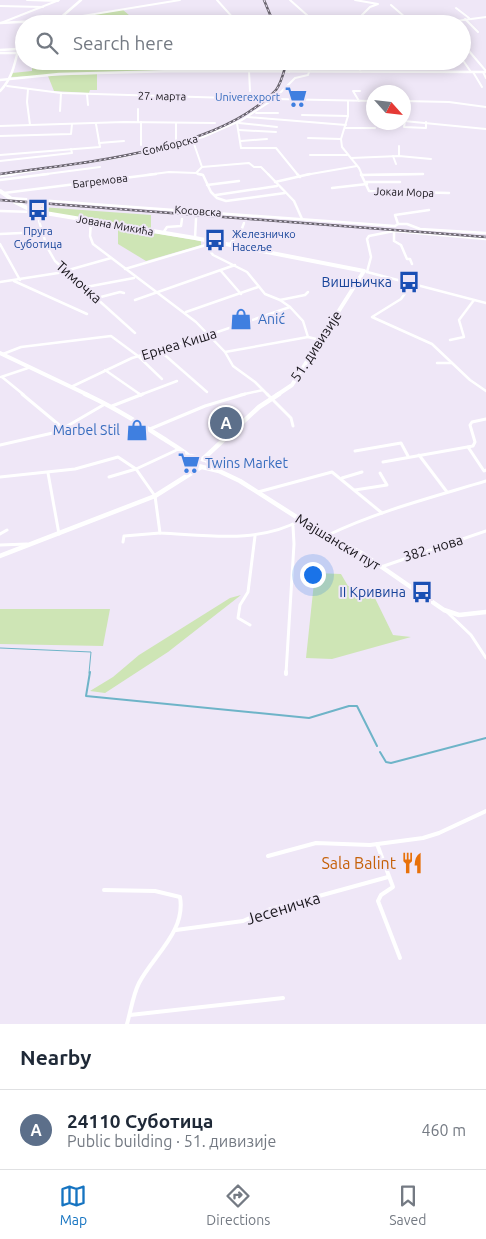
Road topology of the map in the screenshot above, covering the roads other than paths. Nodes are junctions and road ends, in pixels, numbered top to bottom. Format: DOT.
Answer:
graph roads {
  1 [pos="27,0"];
  2 [pos="59,0"];
  3 [pos="81,0"];
  4 [pos="180,0"];
  5 [pos="217,0"];
  6 [pos="290,0"];
  7 [pos="355,0"];
  8 [pos="392,5"];
  9 [pos="0,6"];
  10 [pos="43,7"];
  11 [pos="456,8"];
  12 [pos="22,15"];
  13 [pos="64,15"];
  14 [pos="88,15"];
  15 [pos="230,15"];
  16 [pos="307,15"];
  17 [pos="362,15"];
  18 [pos="403,15"];
  19 [pos="466,15"];
  20 [pos="15,17"];
  21 [pos="486,17"];
  22 [pos="471,18"];
  23 [pos="0,23"];
  24 [pos="15,23"];
  25 [pos="471,25"];
  26 [pos="478,32"];
  27 [pos="0,51"];
  28 [pos="15,51"];
  29 [pos="471,53"];
  30 [pos="15,65"];
  31 [pos="175,71"];
  32 [pos="249,71"];
  33 [pos="485,71"];
  34 [pos="289,72"];
  35 [pos="309,72"];
  36 [pos="361,72"];
  37 [pos="472,72"];
  38 [pos="10,78"];
  39 [pos="486,78"];
  40 [pos="0,80"];
  41 [pos="7,86"];
  42 [pos="482,86"];
  43 [pos="28,89"];
  44 [pos="0,91"];
  45 [pos="250,91"];
  46 [pos="360,91"];
  47 [pos="61,93"];
  48 [pos="87,94"];
  49 [pos="264,99"];
  50 [pos="274,99"];
  51 [pos="348,101"];
  52 [pos="359,101"];
  53 [pos="366,101"];
  54 [pos="411,101"];
  55 [pos="88,104"];
  56 [pos="486,107"];
  57 [pos="138,108"];
  58 [pos="60,111"];
  59 [pos="254,113"];
  60 [pos="278,113"];
  61 [pos="302,115"];
  62 [pos="348,116"];
  63 [pos="247,117"];
  64 [pos="411,121"];
  65 [pos="140,122"];
  66 [pos="426,122"];
  67 [pos="176,123"];
  68 [pos="214,123"];
  69 [pos="238,123"];
  70 [pos="72,124"];
  71 [pos="96,124"];
  72 [pos="30,125"];
  73 [pos="0,126"];
  74 [pos="346,126"];
  75 [pos="277,127"];
  76 [pos="366,127"];
  77 [pos="411,127"];
  78 [pos="486,129"];
  79 [pos="239,130"];
  80 [pos="276,132"];
  81 [pos="0,136"];
  82 [pos="308,138"];
  83 [pos="176,139"];
  84 [pos="268,139"];
  85 [pos="342,139"];
  86 [pos="192,140"];
  87 [pos="124,141"];
  88 [pos="241,141"];
  89 [pos="99,143"];
  90 [pos="141,145"];
  91 [pos="399,146"];
  92 [pos="71,149"];
  93 [pos="0,155"];
  94 [pos="310,155"];
  95 [pos="347,155"];
  96 [pos="393,156"];
  97 [pos="399,156"];
  98 [pos="374,157"];
  99 [pos="351,158"];
  100 [pos="431,159"];
  101 [pos="0,161"];
  102 [pos="377,164"];
  103 [pos="396,164"];
  104 [pos="357,166"];
  105 [pos="100,167"];
  106 [pos="202,167"];
  107 [pos="249,168"];
  108 [pos="254,168"];
  109 [pos="196,173"];
  110 [pos="361,174"];
  111 [pos="423,174"];
  112 [pos="0,176"];
  113 [pos="300,177"];
  114 [pos="0,180"];
  115 [pos="239,180"];
  116 [pos="275,182"];
  117 [pos="400,182"];
  118 [pos="366,184"];
  119 [pos="207,185"];
  120 [pos="278,185"];
  121 [pos="332,188"];
  122 [pos="2,192"];
  123 [pos="286,193"];
  124 [pos="440,193"];
  125 [pos="449,193"];
  126 [pos="216,195"];
  127 [pos="10,198"];
  128 [pos="440,199"];
  129 [pos="15,202"];
  130 [pos="25,210"];
  131 [pos="429,210"];
  132 [pos="0,211"];
  133 [pos="182,219"];
  134 [pos="196,219"];
  135 [pos="302,219"];
  136 [pos="39,221"];
  137 [pos="91,222"];
  138 [pos="244,223"];
  139 [pos="398,224"];
  140 [pos="394,231"];
  141 [pos="43,232"];
  142 [pos="163,233"];
  143 [pos="486,233"];
  144 [pos="0,234"];
  145 [pos="195,238"];
  146 [pos="486,239"];
  147 [pos="207,243"];
  148 [pos="0,244"];
  149 [pos="229,245"];
  150 [pos="111,258"];
  151 [pos="412,264"];
  152 [pos="236,265"];
  153 [pos="124,269"];
  154 [pos="222,270"];
  155 [pos="65,271"];
  156 [pos="365,272"];
  157 [pos="135,277"];
  158 [pos="20,280"];
  159 [pos="14,281"];
  160 [pos="0,282"];
  161 [pos="411,285"];
  162 [pos="86,287"];
  163 [pos="258,287"];
  164 [pos="156,292"];
  165 [pos="308,292"];
  166 [pos="124,293"];
  167 [pos="241,294"];
  168 [pos="97,298"];
  169 [pos="135,300"];
  170 [pos="280,300"];
  171 [pos="474,300"];
  172 [pos="486,303"];
  173 [pos="290,308"];
  174 [pos="185,313"];
  175 [pos="87,314"];
  176 [pos="134,333"];
  177 [pos="210,335"];
  178 [pos="308,337"];
  179 [pos="320,340"];
  180 [pos="450,340"];
  181 [pos="159,350"];
  182 [pos="225,352"];
  183 [pos="1,354"];
  184 [pos="138,356"];
  185 [pos="452,362"];
  186 [pos="437,363"];
  187 [pos="28,368"];
  188 [pos="104,370"];
  189 [pos="1,377"];
  190 [pos="162,378"];
  191 [pos="177,381"];
  192 [pos="70,388"];
  193 [pos="264,390"];
  194 [pos="486,391"];
  195 [pos="207,392"];
  196 [pos="142,396"];
  197 [pos="271,398"];
  198 [pos="106,403"];
  199 [pos="112,406"];
  200 [pos="486,419"];
  201 [pos="293,426"];
  202 [pos="64,429"];
  203 [pos="150,429"];
  204 [pos="0,445"];
  205 [pos="468,446"];
  206 [pos="179,449"];
  207 [pos="214,451"];
  208 [pos="355,451"];
  209 [pos="188,455"];
  210 [pos="419,455"];
  211 [pos="408,456"];
  212 [pos="202,459"];
  213 [pos="383,462"];
  214 [pos="196,463"];
  215 [pos="208,463"];
  216 [pos="202,467"];
  217 [pos="136,469"];
  218 [pos="218,471"];
  219 [pos="485,471"];
  220 [pos="362,472"];
  221 [pos="48,473"];
  222 [pos="380,473"];
  223 [pos="190,474"];
  224 [pos="0,477"];
  225 [pos="109,477"];
  226 [pos="341,478"];
  227 [pos="486,481"];
  228 [pos="355,490"];
  229 [pos="258,492"];
  230 [pos="447,492"];
  231 [pos="155,496"];
  232 [pos="382,513"];
  233 [pos="301,520"];
  234 [pos="293,526"];
  235 [pos="7,530"];
  236 [pos="486,531"];
  237 [pos="160,533"];
  238 [pos="0,534"];
  239 [pos="59,534"];
  240 [pos="328,535"];
  241 [pos="255,536"];
  242 [pos="122,542"];
  243 [pos="34,544"];
  244 [pos="0,545"];
  245 [pos="0,556"];
  246 [pos="381,567"];
  247 [pos="447,612"];
  248 [pos="486,612"];
  249 [pos="250,625"];
  250 [pos="486,658"];
  251 [pos="286,674"];
  252 [pos="486,811"];
  253 [pos="377,844"];
  254 [pos="268,856"];
  255 [pos="388,877"];
  256 [pos="104,890"];
  257 [pos="176,930"];
  258 [pos="400,958"];
  259 [pos="284,998"];
  260 [pos="130,1016"];
  261 [pos="127,1024"];
  1 -- 2 [label="street"];
  2 -- 10 [label="street"];
  3 -- 13 [label="street"];
  4 -- 14 [label="street"];
  5 -- 15 [label="street"];
  6 -- 16 [label="street"];
  7 -- 17 [label="street"];
  8 -- 18 [label="street"];
  9 -- 10 [label="street"];
  10 -- 12 [label="street"];
  11 -- 19 [label="street"];
  20 -- 23 [label="street"];
  21 -- 22 [label="street"];
  23 -- 24 [label="street"];
  25 -- 26 [label="street"];
  27 -- 28 [label="street"];
  29 -- 33 [label="street"];
  30 -- 38 [label="street"];
  31 -- 32 [label="street"];
  31 -- 38 [label="street"];
  32 -- 34 [label="street"];
  32 -- 45 [label="street"];
  33 -- 37 [label="street"];
  33 -- 39 [label="street"];
  34 -- 35 [label="street"];
  35 -- 36 [label="street"];
  35 -- 50 [label="street, Сомборска"];
  36 -- 37 [label="street"];
  37 -- 42 [label="street"];
  38 -- 40 [label="street"];
  38 -- 41 [label="street"];
  41 -- 43 [label="street, 27. марта"];
  41 -- 44 [label="street"];
  43 -- 47 [label="street, 27. марта"];
  43 -- 72 [label="street"];
  46 -- 52 [label="street"];
  47 -- 48 [label="street, 27. марта"];
  47 -- 58 [label="street"];
  48 -- 49 [label="street, 27. марта"];
  48 -- 55 [label="street"];
  50 -- 51 [label="street"];
  50 -- 59 [label="street, Сомборска"];
  51 -- 52 [label="street"];
  51 -- 62 [label="street"];
  52 -- 53 [label="street"];
  54 -- 56 [label="street"];
  57 -- 65 [label="street"];
  59 -- 60 [label="street"];
  59 -- 63 [label="street, Сомборска"];
  61 -- 62 [label="street"];
  62 -- 74 [label="street"];
  63 -- 69 [label="street, Сомборска"];
  63 -- 74 [label="street"];
  64 -- 66 [label="street"];
  65 -- 67 [label="street"];
  65 -- 71 [label="street"];
  65 -- 90 [label="street"];
  66 -- 77 [label="street"];
  66 -- 78 [label="street"];
  67 -- 68 [label="street"];
  67 -- 83 [label="street"];
  69 -- 75 [label="street"];
  69 -- 79 [label="street"];
  69 -- 86 [label="street, Сомборска"];
  70 -- 71 [label="street"];
  70 -- 72 [label="street"];
  70 -- 81 [label="street"];
  71 -- 89 [label="street"];
  72 -- 73 [label="street"];
  74 -- 76 [label="street"];
  74 -- 85 [label="street"];
  79 -- 80 [label="street"];
  79 -- 88 [label="street"];
  82 -- 85 [label="street"];
  84 -- 88 [label="street"];
  85 -- 95 [label="street"];
  86 -- 106 [label="street"];
  86 -- 112 [label="street, Сомборска"];
  87 -- 89 [label="street"];
  88 -- 113 [label="street"];
  89 -- 92 [label="street"];
  91 -- 97 [label="street"];
  92 -- 93 [label="street"];
  92 -- 101 [label="street"];
  94 -- 95 [label="street"];
  95 -- 99 [label="street, Јокаи Мора"];
  96 -- 97 [label="street"];
  96 -- 98 [label="street"];
  96 -- 103 [label="street"];
  97 -- 100 [label="street"];
  98 -- 99 [label="street"];
  98 -- 102 [label="street"];
  99 -- 104 [label="street, Јокаи Мора"];
  104 -- 110 [label="street, Јокаи Мора"];
  104 -- 113 [label="street"];
  105 -- 114 [label="street"];
  106 -- 108 [label="street"];
  106 -- 109 [label="street"];
  107 -- 108 [label="street"];
  108 -- 116 [label="street"];
  109 -- 119 [label="street"];
  109 -- 122 [label="street, Багремова"];
  110 -- 111 [label="street"];
  110 -- 118 [label="street, Јокаи Мора"];
  113 -- 116 [label="street"];
  115 -- 119 [label="street"];
  116 -- 120 [label="street"];
  117 -- 118 [label="street"];
  118 -- 121 [label="street"];
  118 -- 124 [label="street, Јокаи Мора"];
  119 -- 126 [label="street"];
  120 -- 123 [label="street"];
  120 -- 126 [label="street"];
  122 -- 127 [label="street, Косовска"];
  123 -- 126 [label="street"];
  123 -- 135 [label="street"];
  124 -- 125 [label="street, Јокаи Мора"];
  124 -- 128 [label="street"];
  127 -- 135 [label="street, Косовска"];
  129 -- 130 [label="street"];
  130 -- 132 [label="street"];
  130 -- 137 [label="street, Јована Микића"];
  131 -- 139 [label="street"];
  133 -- 142 [label="street"];
  134 -- 145 [label="street"];
  135 -- 139 [label="street, Косовска"];
  136 -- 141 [label="street, Тимочка"];
  137 -- 142 [label="street, Јована Микића"];
  137 -- 150 [label="street"];
  138 -- 149 [label="street"];
  139 -- 143 [label="street, Косовска"];
  140 -- 146 [label="street"];
  140 -- 151 [label="street"];
  140 -- 156 [label="street"];
  141 -- 144 [label="street"];
  141 -- 155 [label="street, Тимочка"];
  142 -- 145 [label="street, Јована Микића"];
  145 -- 147 [label="street, Јована Микића"];
  147 -- 149 [label="street, Јована Микића"];
  147 -- 152 [label="street"];
  147 -- 153 [label="street"];
  148 -- 158 [label="street"];
  149 -- 156 [label="street, Јована Микића"];
  150 -- 153 [label="street"];
  150 -- 155 [label="street"];
  152 -- 154 [label="street"];
  152 -- 163 [label="street"];
  153 -- 157 [label="street"];
  154 -- 164 [label="street"];
  154 -- 167 [label="street"];
  155 -- 158 [label="street"];
  155 -- 162 [label="street, Тимочка"];
  156 -- 161 [label="street, Јована Микића"];
  156 -- 179 [label="street, 51. дивизије"];
  157 -- 162 [label="street"];
  157 -- 164 [label="street"];
  158 -- 159 [label="street"];
  159 -- 160 [label="street"];
  159 -- 175 [label="street"];
  161 -- 171 [label="street, Јована Микића"];
  161 -- 185 [label="street"];
  162 -- 168 [label="street, Тимочка"];
  163 -- 167 [label="street"];
  163 -- 170 [label="street"];
  164 -- 169 [label="street"];
  164 -- 174 [label="street"];
  165 -- 170 [label="street"];
  166 -- 168 [label="street"];
  167 -- 174 [label="street"];
  168 -- 176 [label="street, Тимочка"];
  170 -- 173 [label="street"];
  171 -- 172 [label="street, Јована Микића"];
  171 -- 180 [label="street"];
  173 -- 177 [label="street, Ернеа Киша"];
  173 -- 178 [label="street"];
  174 -- 177 [label="street"];
  177 -- 181 [label="street, Ернеа Киша"];
  177 -- 182 [label="street"];
  178 -- 179 [label="street"];
  178 -- 182 [label="street"];
  179 -- 197 [label="street, 51. дивизије"];
  181 -- 184 [label="street, Ернеа Киша"];
  181 -- 195 [label="street"];
  182 -- 193 [label="street"];
  183 -- 184 [label="street"];
  183 -- 187 [label="street"];
  184 -- 188 [label="street, Ернеа Киша"];
  184 -- 190 [label="street"];
  185 -- 186 [label="street"];
  185 -- 194 [label="street"];
  187 -- 189 [label="street"];
  187 -- 192 [label="street"];
  188 -- 192 [label="street, Ернеа Киша"];
  188 -- 196 [label="street"];
  189 -- 202 [label="street"];
  191 -- 196 [label="street"];
  192 -- 198 [label="street"];
  193 -- 197 [label="street"];
  193 -- 203 [label="street"];
  196 -- 199 [label="street"];
  197 -- 201 [label="street"];
  197 -- 207 [label="street, 51. дивизије"];
  198 -- 199 [label="street"];
  198 -- 202 [label="street"];
  199 -- 203 [label="street"];
  200 -- 205 [label="street"];
  202 -- 204 [label="street"];
  203 -- 206 [label="street"];
  205 -- 210 [label="street"];
  205 -- 219 [label="street"];
  206 -- 209 [label="street"];
  206 -- 217 [label="street"];
  207 -- 212 [label="street, 51. дивизије"];
  207 -- 215 [label="street, 51. дивизије"];
  208 -- 211 [label="street"];
  209 -- 212 [label="street"];
  209 -- 214 [label="street"];
  210 -- 211 [label="street"];
  210 -- 230 [label="street"];
  211 -- 213 [label="street"];
  212 -- 214 [label="street, 51. дивизије"];
  212 -- 215 [label="street, Мајшански пут"];
  214 -- 216 [label="street, Мајшански пут"];
  214 -- 223 [label="street"];
  215 -- 216 [label="street"];
  215 -- 218 [label="street, Мајшански пут"];
  216 -- 218 [label="street, Мајшански пут"];
  216 -- 223 [label="street"];
  217 -- 221 [label="street"];
  217 -- 225 [label="street"];
  217 -- 231 [label="street"];
  218 -- 229 [label="street, Мајшански пут"];
  220 -- 226 [label="street"];
  221 -- 224 [label="street"];
  221 -- 239 [label="street"];
  222 -- 228 [label="street"];
  223 -- 231 [label="street"];
  226 -- 228 [label="street"];
  226 -- 229 [label="street"];
  227 -- 230 [label="street"];
  228 -- 232 [label="street"];
  229 -- 233 [label="street, Мајшански пут"];
  230 -- 232 [label="street"];
  231 -- 237 [label="street"];
  231 -- 239 [label="street"];
  232 -- 240 [label="street"];
  233 -- 234 [label="street"];
  233 -- 240 [label="street, Мајшански пут"];
  234 -- 241 [label="street"];
  234 -- 251 [label="street"];
  235 -- 238 [label="street"];
  236 -- 246 [label="street, 382. нова"];
  237 -- 241 [label="street"];
  237 -- 242 [label="street"];
  239 -- 243 [label="street"];
  240 -- 246 [label="street, Мајшански пут"];
  241 -- 249 [label="street"];
  243 -- 244 [label="street"];
  243 -- 245 [label="street"];
  246 -- 247 [label="street, Мајшански пут"];
  247 -- 248 [label="street"];
  247 -- 250 [label="street"];
  252 -- 253 [label="street"];
  253 -- 254 [label="street"];
  253 -- 255 [label="street"];
  255 -- 257 [label="street, Јесеничка"];
  255 -- 258 [label="street"];
  256 -- 257 [label="street"];
  257 -- 260 [label="street"];
  259 -- 260 [label="street"];
  260 -- 261 [label="street"];
}
